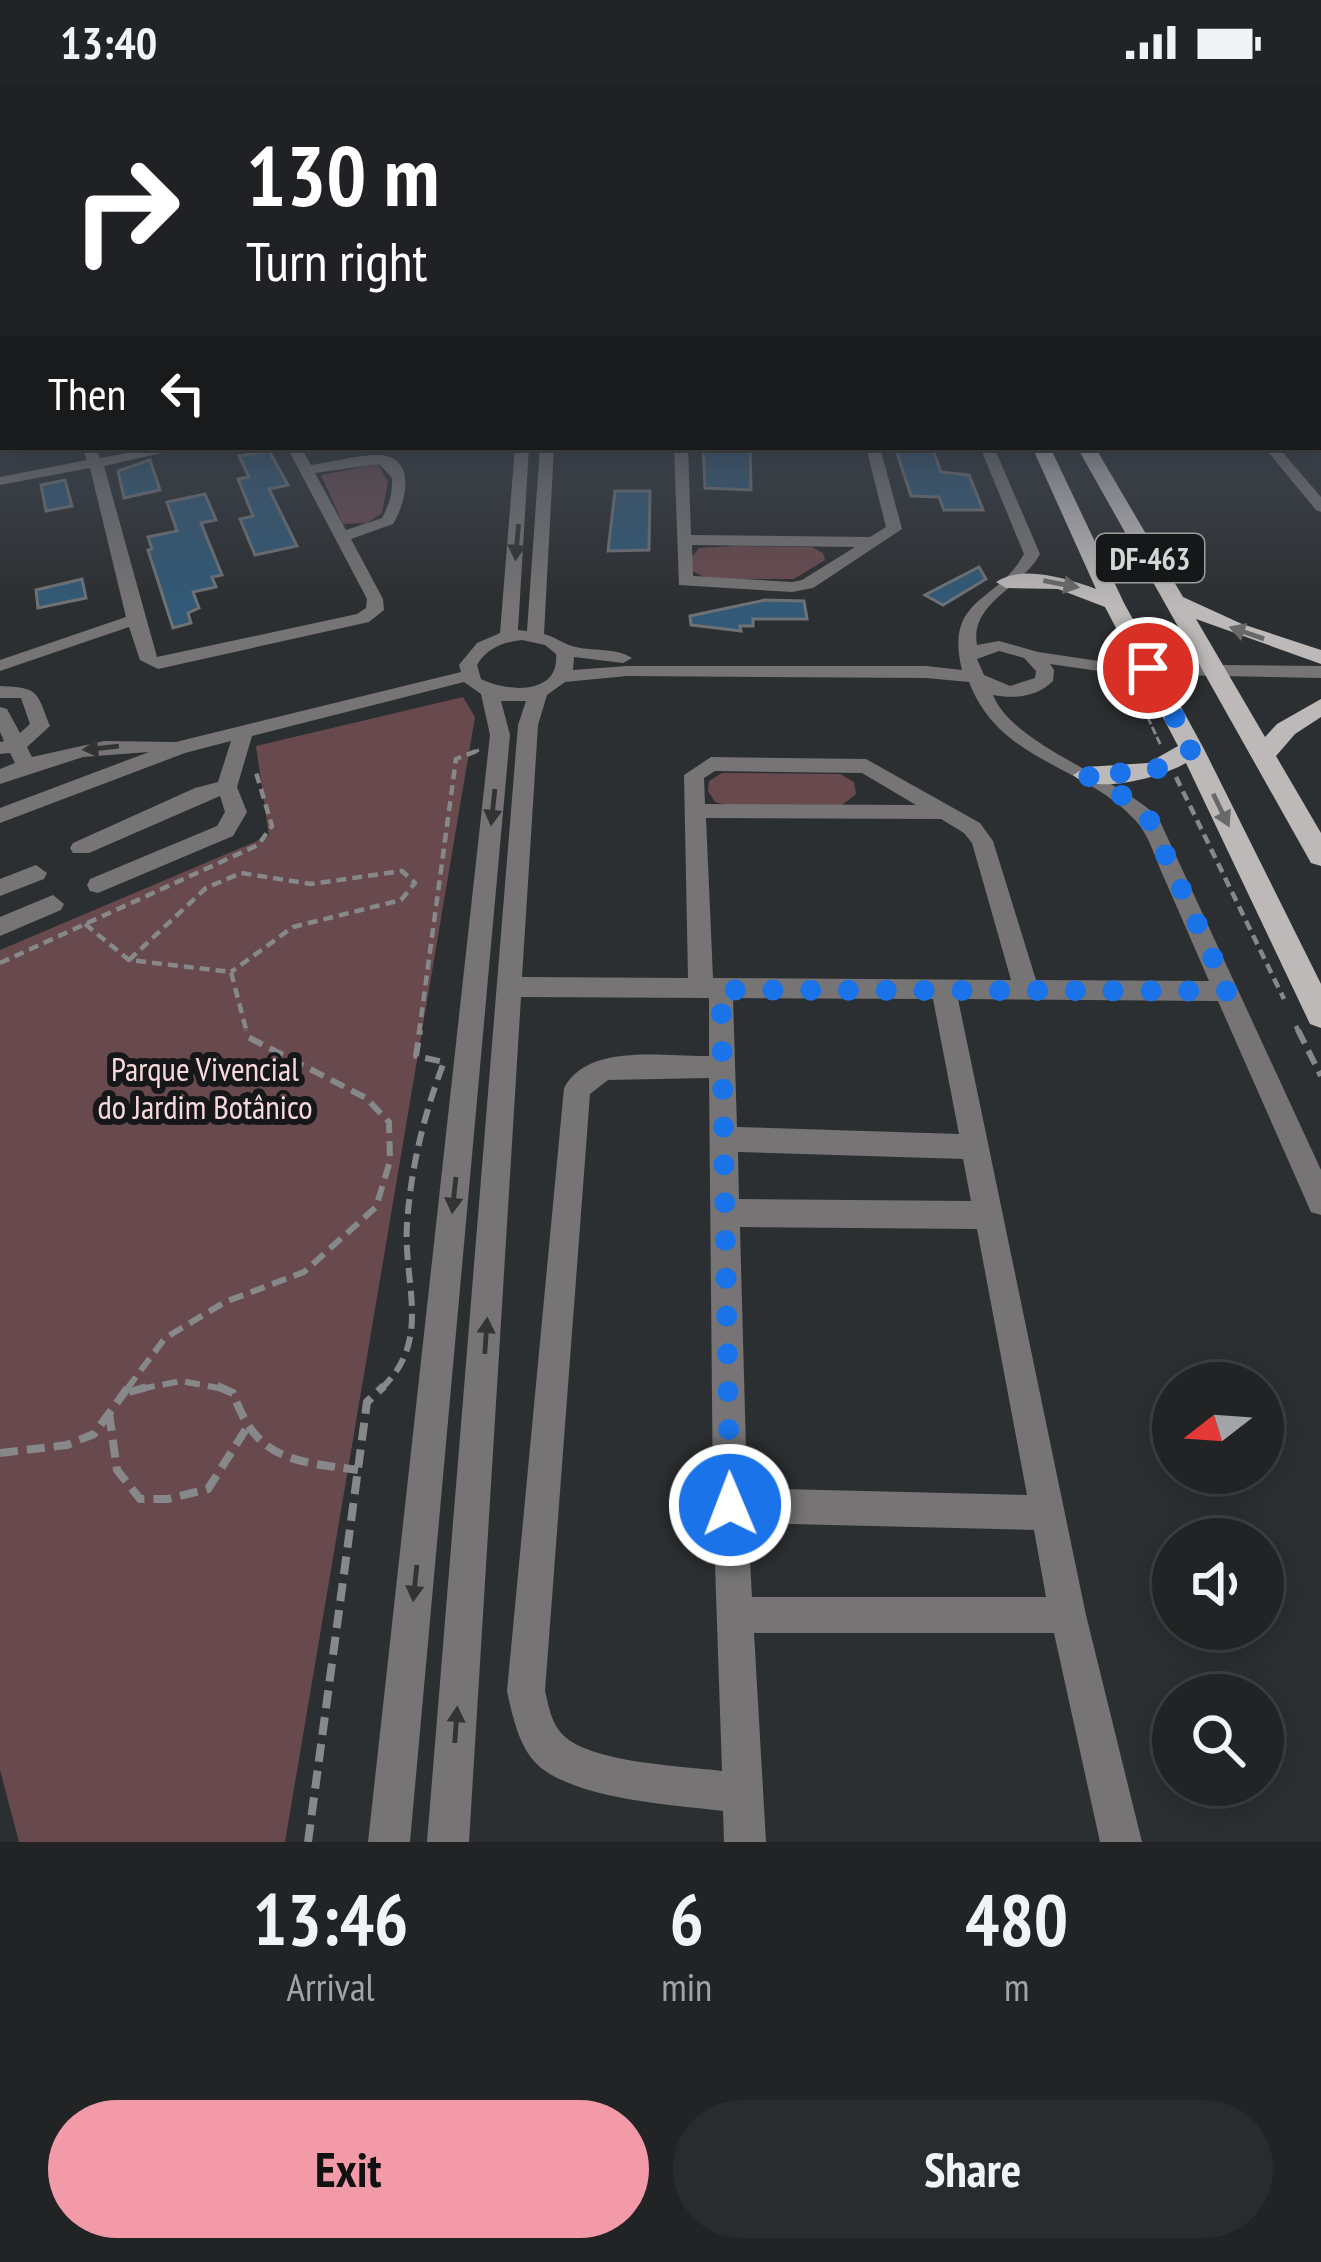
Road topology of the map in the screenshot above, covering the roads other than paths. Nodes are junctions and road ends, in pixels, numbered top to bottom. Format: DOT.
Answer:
graph roads {
  1 [pos="149,450"];
  2 [pos="296,450"];
  3 [pos="522,450"];
  4 [pos="547,450"];
  5 [pos="681,450"];
  6 [pos="874,450"];
  7 [pos="988,450"];
  8 [pos="1042,450"];
  9 [pos="1088,450"];
  10 [pos="1273,450"];
  11 [pos="93,455"];
  12 [pos="306,470"];
  13 [pos="0,481"];
  14 [pos="1321,508"];
  15 [pos="341,537"];
  16 [pos="685,540"];
  17 [pos="876,542"];
  18 [pos="1006,582"];
  19 [pos="1113,602"];
  20 [pos="1176,602"];
  21 [pos="977,610"];
  22 [pos="133,620"];
  23 [pos="509,636"];
  24 [pos="535,636"];
  25 [pos="1011,647"];
  26 [pos="566,651"];
  27 [pos="1036,657"];
  28 [pos="1321,657"];
  29 [pos="0,666"];
  30 [pos="972,668"];
  31 [pos="1134,668"];
  32 [pos="1215,668"];
  33 [pos="1321,671"];
  34 [pos="565,676"];
  35 [pos="479,683"];
  36 [pos="1035,686"];
  37 [pos="0,692"];
  38 [pos="538,693"];
  39 [pos="1321,706"];
  40 [pos="0,712"];
  41 [pos="244,731"];
  42 [pos="1015,732"];
  43 [pos="8,747"];
  44 [pos="178,748"];
  45 [pos="1192,749"];
  46 [pos="1264,754"];
  47 [pos="26,766"];
  48 [pos="866,766"];
  49 [pos="1086,775"];
  50 [pos="0,777"];
  51 [pos="227,787"];
  52 [pos="697,811"];
  53 [pos="872,812"];
  54 [pos="947,812"];
  55 [pos="0,816"];
  56 [pos="81,848"];
  57 [pos="1321,856"];
  58 [pos="36,873"];
  59 [pos="98,885"];
  60 [pos="0,888"];
  61 [pos="53,904"];
  62 [pos="0,927"];
  63 [pos="512,987"];
  64 [pos="1026,988"];
  65 [pos="711,990"];
  66 [pos="944,991"];
  67 [pos="1228,991"];
  68 [pos="1321,1015"];
  69 [pos="722,1067"];
  70 [pos="726,1139"];
  71 [pos="974,1148"];
  72 [pos="1321,1202"];
  73 [pos="725,1213"];
  74 [pos="989,1215"];
  75 [pos="730,1505"];
  76 [pos="1048,1513"];
  77 [pos="736,1615"];
  78 [pos="1068,1616"];
  79 [pos="743,1794"];
  80 [pos="389,1842"];
  81 [pos="448,1842"];
  82 [pos="745,1842"];
  83 [pos="1121,1842"];
  1 -- 11 [label="street"];
  2 -- 12 [label="street"];
  3 -- 23 [label="street, one-way"];
  4 -- 24 [label="street"];
  5 -- 16 [label="street"];
  6 -- 17 [label="street"];
  7 -- 18 [label="street"];
  8 -- 19 [label="main road, DF-463"];
  9 -- 20 [label="main road, DF-463"];
  10 -- 14 [label="street"];
  11 -- 13 [label="street"];
  11 -- 22 [label="street"];
  12 -- 15 [label="street"];
  12 -- 15 [label="street"];
  15 -- 22 [label="street"];
  16 -- 17 [label="street"];
  16 -- 17 [label="street"];
  18 -- 19 [label="main road, one-way"];
  18 -- 21 [label="street"];
  19 -- 31 [label="main road, DF-463"];
  28 -- 20 [label="main road, one-way"];
  20 -- 32 [label="main road, DF-463"];
  21 -- 25 [label="street"];
  21 -- 30 [label="street"];
  22 -- 29 [label="street"];
  23 -- 24 [label="street"];
  23 -- 35 [label="street"];
  24 -- 26 [label="street"];
  25 -- 27 [label="street"];
  25 -- 30 [label="street"];
  26 -- 30 [label="street"];
  26 -- 34 [label="street"];
  27 -- 31 [label="street"];
  27 -- 36 [label="street"];
  30 -- 34 [label="street"];
  30 -- 36 [label="street"];
  30 -- 42 [label="street"];
  31 -- 32 [label="street"];
  31 -- 36 [label="street"];
  31 -- 45 [label="main road, DF-463"];
  32 -- 33 [label="street"];
  32 -- 46 [label="main road, DF-463"];
  34 -- 38 [label="street"];
  35 -- 38 [label="street"];
  35 -- 41 [label="street"];
  35 -- 80 [label="street, one-way"];
  36 -- 42 [label="street"];
  37 -- 43 [label="street"];
  38 -- 63 [label="street"];
  39 -- 46 [label="main road"];
  40 -- 43 [label="street"];
  41 -- 44 [label="street"];
  41 -- 51 [label="street"];
  42 -- 49 [label="street"];
  43 -- 47 [label="street"];
  44 -- 47 [label="street, one-way"];
  44 -- 55 [label="street"];
  45 -- 49 [label="main road"];
  45 -- 68 [label="main road, DF-463, one-way"];
  46 -- 57 [label="main road, DF-463"];
  47 -- 50 [label="street"];
  48 -- 52 [label="street"];
  48 -- 53 [label="street"];
  48 -- 54 [label="street"];
  49 -- 67 [label="street"];
  51 -- 56 [label="street"];
  51 -- 59 [label="street"];
  52 -- 53 [label="street"];
  52 -- 65 [label="street"];
  53 -- 54 [label="street"];
  54 -- 64 [label="street"];
  58 -- 60 [label="street"];
  61 -- 62 [label="street"];
  63 -- 65 [label="street"];
  81 -- 63 [label="street, one-way"];
  64 -- 66 [label="street"];
  64 -- 67 [label="street"];
  65 -- 66 [label="street"];
  65 -- 69 [label="street"];
  66 -- 71 [label="street"];
  67 -- 72 [label="street"];
  69 -- 70 [label="street"];
  69 -- 79 [label="street"];
  70 -- 71 [label="street"];
  70 -- 73 [label="street"];
  71 -- 74 [label="street"];
  73 -- 74 [label="street"];
  73 -- 75 [label="street"];
  74 -- 76 [label="street"];
  75 -- 76 [label="street"];
  75 -- 77 [label="street"];
  76 -- 78 [label="street"];
  77 -- 78 [label="street"];
  77 -- 79 [label="street"];
  78 -- 83 [label="street"];
  79 -- 82 [label="street"];
}
